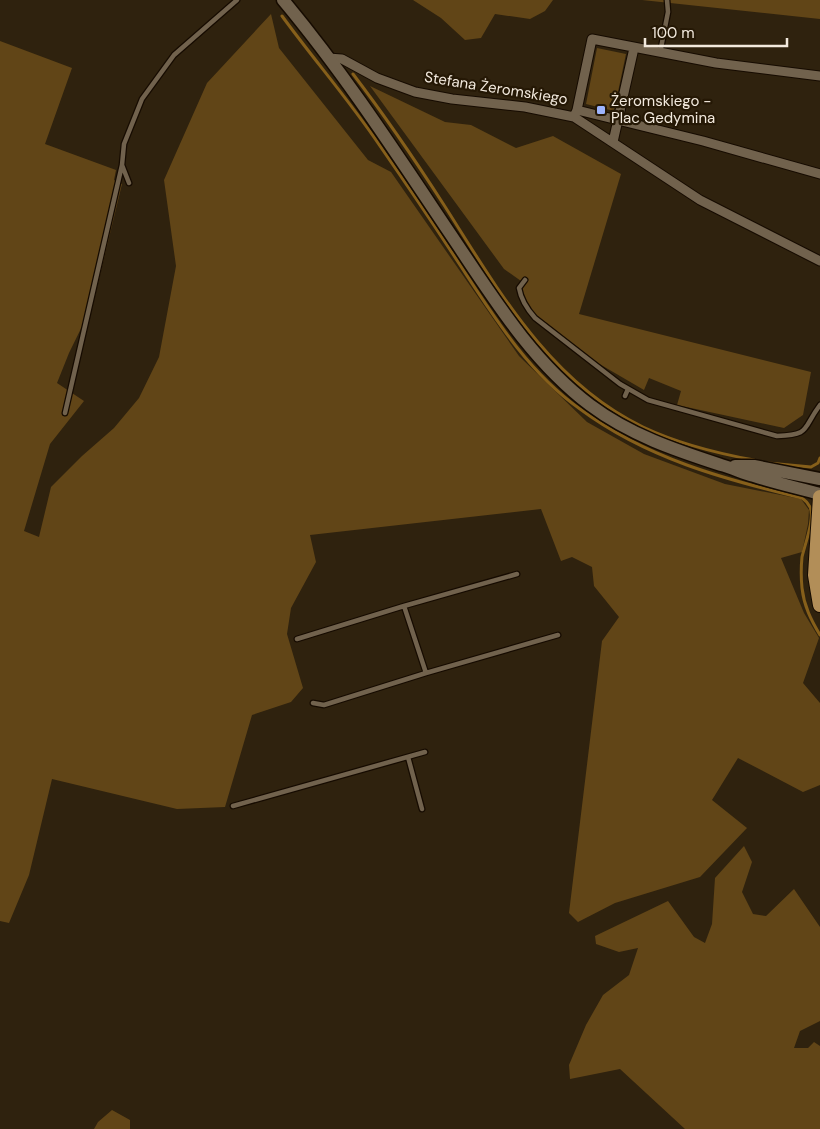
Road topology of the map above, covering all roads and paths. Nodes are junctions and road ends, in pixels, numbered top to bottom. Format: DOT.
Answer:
graph roads {
  1 [pos="237,0"];
  2 [pos="283,0"];
  3 [pos="667,0"];
  4 [pos="634,48"];
  5 [pos="660,53"];
  6 [pos="328,58"];
  7 [pos="820,76"];
  8 [pos="576,113"];
  9 [pos="618,119"];
  10 [pos="613,142"];
  11 [pos="122,165"];
  12 [pos="820,174"];
  13 [pos="129,183"];
  14 [pos="820,261"];
  15 [pos="525,280"];
  16 [pos="628,389"];
  17 [pos="625,396"];
  18 [pos="820,405"];
  19 [pos="65,413"];
  20 [pos="722,465"];
  21 [pos="820,479"];
  22 [pos="820,496"];
  23 [pos="819,541"];
  24 [pos="517,574"];
  25 [pos="820,605"];
  26 [pos="404,606"];
  27 [pos="558,635"];
  28 [pos="297,639"];
  29 [pos="426,673"];
  30 [pos="312,703"];
  31 [pos="425,752"];
  32 [pos="408,757"];
  33 [pos="233,806"];
  34 [pos="422,809"];
  1 -- 11 [label="lane"];
  2 -- 6 [label="street"];
  3 -- 5 [label="lane"];
  4 -- 5 [label="street"];
  4 -- 8 [label="street"];
  4 -- 9 [label="street"];
  5 -- 7 [label="street"];
  6 -- 8 [label="street, Stefana Żeromskiego"];
  6 -- 20 [label="street"];
  8 -- 9 [label="street"];
  8 -- 10 [label="street, Stefana Żeromskiego"];
  9 -- 10 [label="street"];
  9 -- 12 [label="street"];
  10 -- 14 [label="street, Stefana Żeromskiego"];
  11 -- 13 [label="lane"];
  11 -- 19 [label="lane"];
  15 -- 16 [label="lane"];
  16 -- 17 [label="lane"];
  16 -- 18 [label="lane"];
  20 -- 21 [label="street"];
  20 -- 22 [label="street"];
  22 -- 23 [label="main road"];
  23 -- 25 [label="main road"];
  24 -- 26 [label="lane"];
  26 -- 28 [label="lane"];
  26 -- 29 [label="lane"];
  27 -- 29 [label="lane"];
  29 -- 30 [label="lane"];
  31 -- 32 [label="lane"];
  32 -- 33 [label="lane"];
  32 -- 34 [label="lane"];
}
